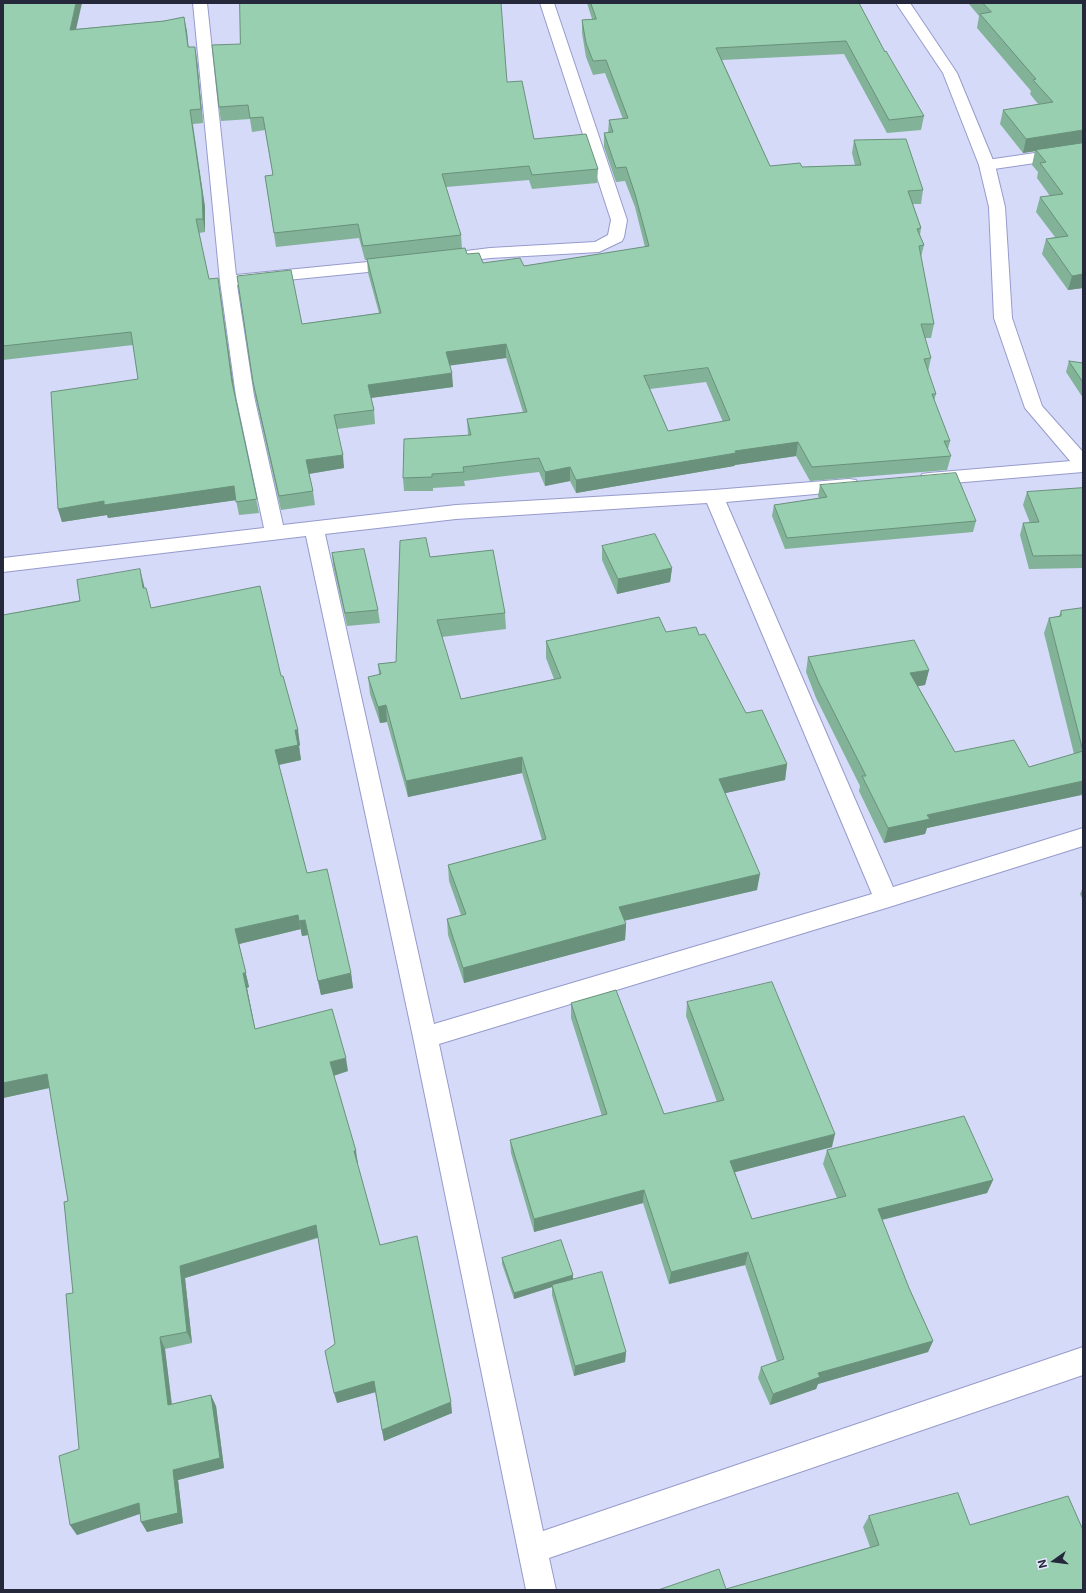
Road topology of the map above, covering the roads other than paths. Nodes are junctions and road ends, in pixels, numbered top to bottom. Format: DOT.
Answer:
graph roads {
  1 [pos="200,3"];
  2 [pos="547,3"];
  3 [pos="903,3"];
  4 [pos="1083,151"];
  5 [pos="987,165"];
  6 [pos="434,260"];
  7 [pos="410,263"];
  8 [pos="228,281"];
  9 [pos="1083,465"];
  10 [pos="910,480"];
  11 [pos="863,484"];
  12 [pos="714,496"];
  13 [pos="314,528"];
  14 [pos="275,533"];
  15 [pos="3,565"];
  16 [pos="1083,837"];
  17 [pos="886,899"];
  18 [pos="425,1037"];
  19 [pos="1083,1361"];
  20 [pos="532,1549"];
  21 [pos="541,1590"];
  1 -- 8 [label="street"];
  2 -- 6 [label="street"];
  3 -- 5 [label="street"];
  4 -- 5 [label="street"];
  5 -- 9 [label="street"];
  7 -- 8 [label="street"];
  8 -- 14 [label="street"];
  9 -- 10 [label="street"];
  11 -- 12 [label="street"];
  12 -- 13 [label="street"];
  12 -- 17 [label="street"];
  13 -- 14 [label="street"];
  13 -- 18 [label="street"];
  14 -- 15 [label="street"];
  16 -- 17 [label="street"];
  17 -- 18 [label="street"];
  18 -- 20 [label="street"];
  19 -- 20 [label="street"];
  20 -- 21 [label="street"];
}
